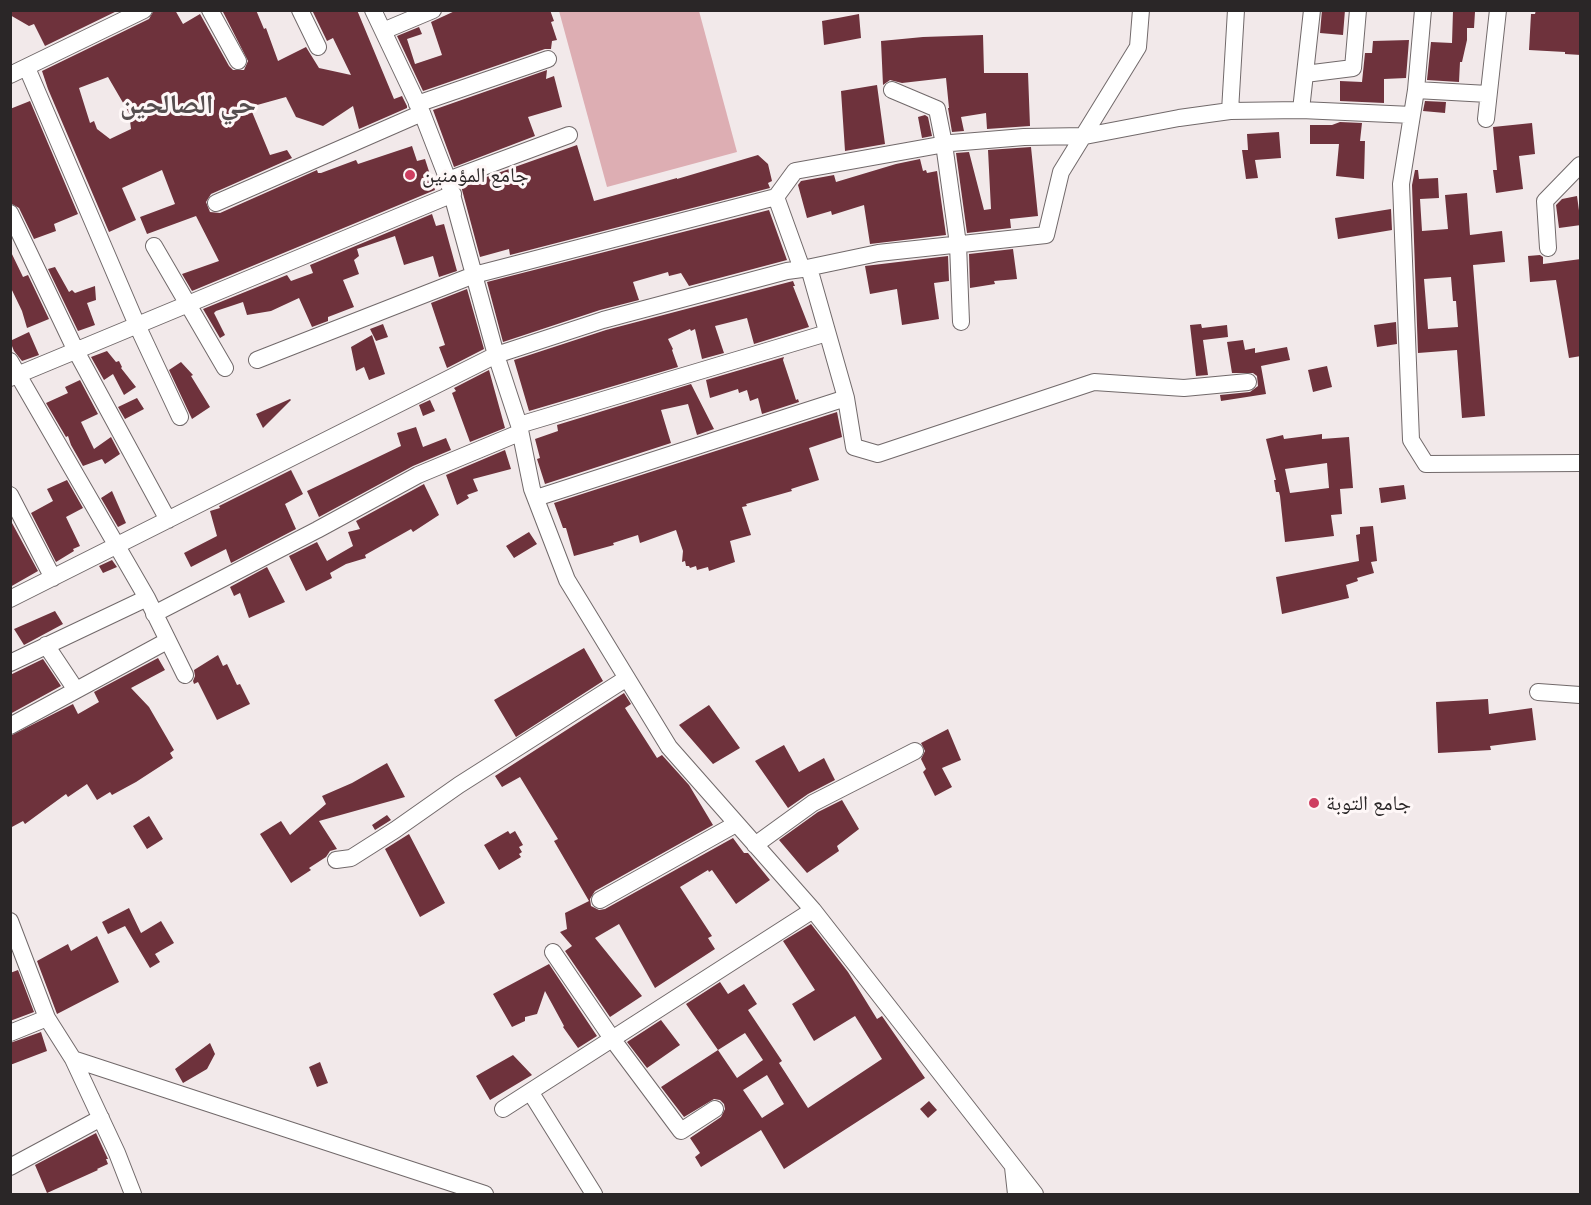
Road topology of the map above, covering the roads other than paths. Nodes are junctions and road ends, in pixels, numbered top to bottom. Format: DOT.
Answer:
graph roads {
  1 [pos="144,10"];
  2 [pos="210,10"];
  3 [pos="300,10"];
  4 [pos="373,10"];
  5 [pos="433,10"];
  6 [pos="1141,10"];
  7 [pos="1236,10"];
  8 [pos="1312,10"];
  9 [pos="1358,10"];
  10 [pos="1424,10"];
  11 [pos="1498,10"];
  12 [pos="383,31"];
  13 [pos="318,47"];
  14 [pos="548,59"];
  15 [pos="238,61"];
  16 [pos="27,68"];
  17 [pos="1305,74"];
  18 [pos="10,75"];
  19 [pos="892,90"];
  20 [pos="1416,90"];
  21 [pos="1488,94"];
  22 [pos="419,109"];
  23 [pos="1301,110"];
  24 [pos="1230,111"];
  25 [pos="1412,115"];
  26 [pos="1486,119"];
  27 [pos="569,135"];
  28 [pos="1085,136"];
  29 [pos="944,144"];
  30 [pos="1581,165"];
  31 [pos="450,187"];
  32 [pos="776,197"];
  33 [pos="216,203"];
  34 [pos="10,213"];
  35 [pos="958,244"];
  36 [pos="154,246"];
  37 [pos="1548,248"];
  38 [pos="805,268"];
  39 [pos="474,275"];
  40 [pos="188,304"];
  41 [pos="961,322"];
  42 [pos="137,325"];
  43 [pos="827,333"];
  44 [pos="76,351"];
  45 [pos="496,355"];
  46 [pos="257,360"];
  47 [pos="225,368"];
  48 [pos="13,372"];
  49 [pos="1248,382"];
  50 [pos="846,398"];
  51 [pos="180,417"];
  52 [pos="519,429"];
  53 [pos="1581,463"];
  54 [pos="10,495"];
  55 [pos="536,498"];
  56 [pos="168,520"];
  57 [pos="116,547"];
  58 [pos="53,578"];
  59 [pos="147,598"];
  60 [pos="10,599"];
  61 [pos="154,614"];
  62 [pos="167,641"];
  63 [pos="46,645"];
  64 [pos="10,663"];
  65 [pos="185,675"];
  66 [pos="627,678"];
  67 [pos="76,690"];
  68 [pos="1538,692"];
  69 [pos="1581,695"];
  70 [pos="10,726"];
  71 [pos="915,752"];
  72 [pos="736,824"];
  73 [pos="755,845"];
  74 [pos="336,861"];
  75 [pos="600,900"];
  76 [pos="813,910"];
  77 [pos="10,921"];
  78 [pos="553,952"];
  79 [pos="16,954"];
  80 [pos="47,1018"];
  81 [pos="10,1033"];
  82 [pos="613,1040"];
  83 [pos="73,1059"];
  84 [pos="531,1093"];
  85 [pos="503,1109"];
  86 [pos="715,1109"];
  87 [pos="101,1118"];
  88 [pos="10,1167"];
  89 [pos="1013,1167"];
  90 [pos="133,1194"];
  91 [pos="485,1194"];
  92 [pos="594,1194"];
  93 [pos="1016,1194"];
  94 [pos="1035,1194"];
  1 -- 16 [label="street"];
  2 -- 15 [label="street"];
  3 -- 13 [label="street"];
  4 -- 12 [label="street"];
  5 -- 12 [label="street"];
  6 -- 28 [label="street"];
  7 -- 24 [label="street"];
  8 -- 17 [label="street"];
  9 -- 17 [label="street"];
  10 -- 20 [label="street"];
  11 -- 21 [label="street"];
  12 -- 22 [label="street"];
  14 -- 22 [label="street"];
  16 -- 18 [label="street"];
  16 -- 42 [label="street"];
  17 -- 23 [label="street"];
  19 -- 29 [label="street"];
  20 -- 21 [label="street"];
  20 -- 25 [label="street"];
  21 -- 26 [label="street"];
  22 -- 31 [label="street"];
  22 -- 33 [label="street"];
  23 -- 24 [label="street"];
  23 -- 25 [label="street"];
  24 -- 28 [label="street"];
  25 -- 53 [label="street"];
  27 -- 31 [label="street"];
  28 -- 29 [label="street"];
  28 -- 35 [label="street"];
  29 -- 32 [label="street"];
  29 -- 35 [label="street"];
  30 -- 37 [label="street"];
  31 -- 39 [label="street"];
  31 -- 40 [label="street"];
  32 -- 38 [label="street"];
  32 -- 39 [label="street"];
  34 -- 44 [label="street"];
  35 -- 38 [label="street"];
  35 -- 41 [label="street"];
  36 -- 40 [label="street"];
  38 -- 43 [label="street"];
  38 -- 45 [label="street"];
  39 -- 45 [label="street"];
  39 -- 46 [label="street"];
  40 -- 42 [label="street"];
  40 -- 47 [label="street"];
  42 -- 44 [label="street"];
  42 -- 51 [label="street"];
  43 -- 50 [label="street"];
  43 -- 52 [label="street"];
  44 -- 48 [label="street"];
  44 -- 56 [label="street"];
  45 -- 52 [label="street"];
  45 -- 56 [label="street"];
  48 -- 57 [label="street"];
  49 -- 50 [label="street"];
  50 -- 55 [label="street"];
  52 -- 55 [label="street"];
  52 -- 61 [label="street"];
  54 -- 58 [label="street"];
  55 -- 66 [label="street"];
  56 -- 57 [label="street"];
  57 -- 58 [label="street"];
  57 -- 59 [label="street"];
  58 -- 60 [label="street"];
  59 -- 61 [label="street"];
  59 -- 63 [label="street"];
  61 -- 62 [label="street"];
  62 -- 65 [label="street"];
  62 -- 67 [label="street"];
  63 -- 64 [label="street"];
  63 -- 67 [label="street"];
  66 -- 72 [label="street"];
  66 -- 74 [label="street"];
  67 -- 70 [label="street"];
  68 -- 69 [label="street"];
  71 -- 73 [label="street"];
  72 -- 73 [label="street"];
  72 -- 75 [label="street"];
  73 -- 76 [label="street"];
  76 -- 82 [label="street"];
  76 -- 89 [label="street"];
  77 -- 79 [label="street"];
  78 -- 82 [label="street"];
  79 -- 80 [label="street"];
  80 -- 81 [label="street"];
  80 -- 83 [label="street"];
  82 -- 84 [label="street"];
  82 -- 86 [label="street"];
  83 -- 87 [label="street"];
  83 -- 91 [label="street"];
  84 -- 85 [label="street"];
  84 -- 92 [label="street"];
  87 -- 88 [label="street"];
  87 -- 90 [label="street"];
  89 -- 93 [label="street"];
  89 -- 94 [label="street"];
}
